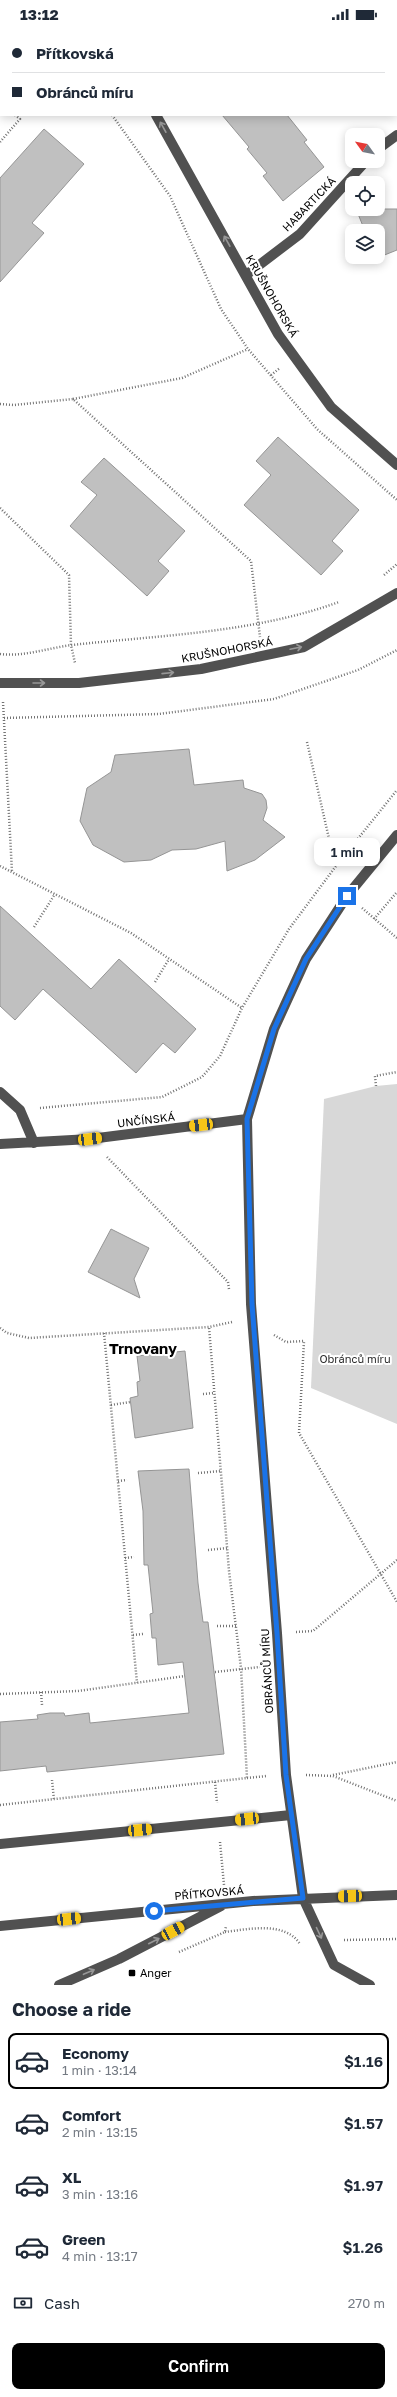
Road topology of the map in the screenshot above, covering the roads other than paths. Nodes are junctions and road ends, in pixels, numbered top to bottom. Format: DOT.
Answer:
graph roads {
  1 [pos="157,116"];
  2 [pos="397,135"];
  3 [pos="385,144"];
  4 [pos="360,168"];
  5 [pos="246,275"];
  6 [pos="397,465"];
  7 [pos="397,593"];
  8 [pos="0,683"];
  9 [pos="397,835"];
  10 [pos="0,1092"];
  11 [pos="247,1119"];
  12 [pos="34,1143"];
  13 [pos="0,1144"];
  14 [pos="291,1815"];
  15 [pos="0,1844"];
  16 [pos="397,1895"];
  17 [pos="303,1898"];
  18 [pos="226,1904"];
  19 [pos="0,1926"];
  20 [pos="59,1985"];
  21 [pos="370,1985"];
  5 -- 1 [label="street, KRUŠNOHORSKÁ, one-way"];
  2 -- 3 [label="street"];
  4 -- 5 [label="street, HABARTICKÁ"];
  5 -- 6 [label="street, KRUŠNOHORSKÁ"];
  8 -- 7 [label="street, KRUŠNOHORSKÁ, one-way"];
  9 -- 11 [label="street, OBRÁNCŮ MÍRU"];
  10 -- 12 [label="street"];
  11 -- 12 [label="street, UNČÍNSKÁ"];
  11 -- 14 [label="street, OBRÁNCŮ MÍRU"];
  12 -- 13 [label="street, UNČÍNSKÁ"];
  14 -- 15 [label="street"];
  14 -- 17 [label="street, OBRÁNCŮ MÍRU"];
  16 -- 17 [label="street, PŘÍTKOVSKÁ"];
  17 -- 18 [label="street, PŘÍTKOVSKÁ"];
  17 -- 21 [label="street, OBRÁNCŮ MÍRU, one-way"];
  18 -- 19 [label="street, PŘÍTKOVSKÁ"];
  20 -- 18 [label="street, one-way"];
}
